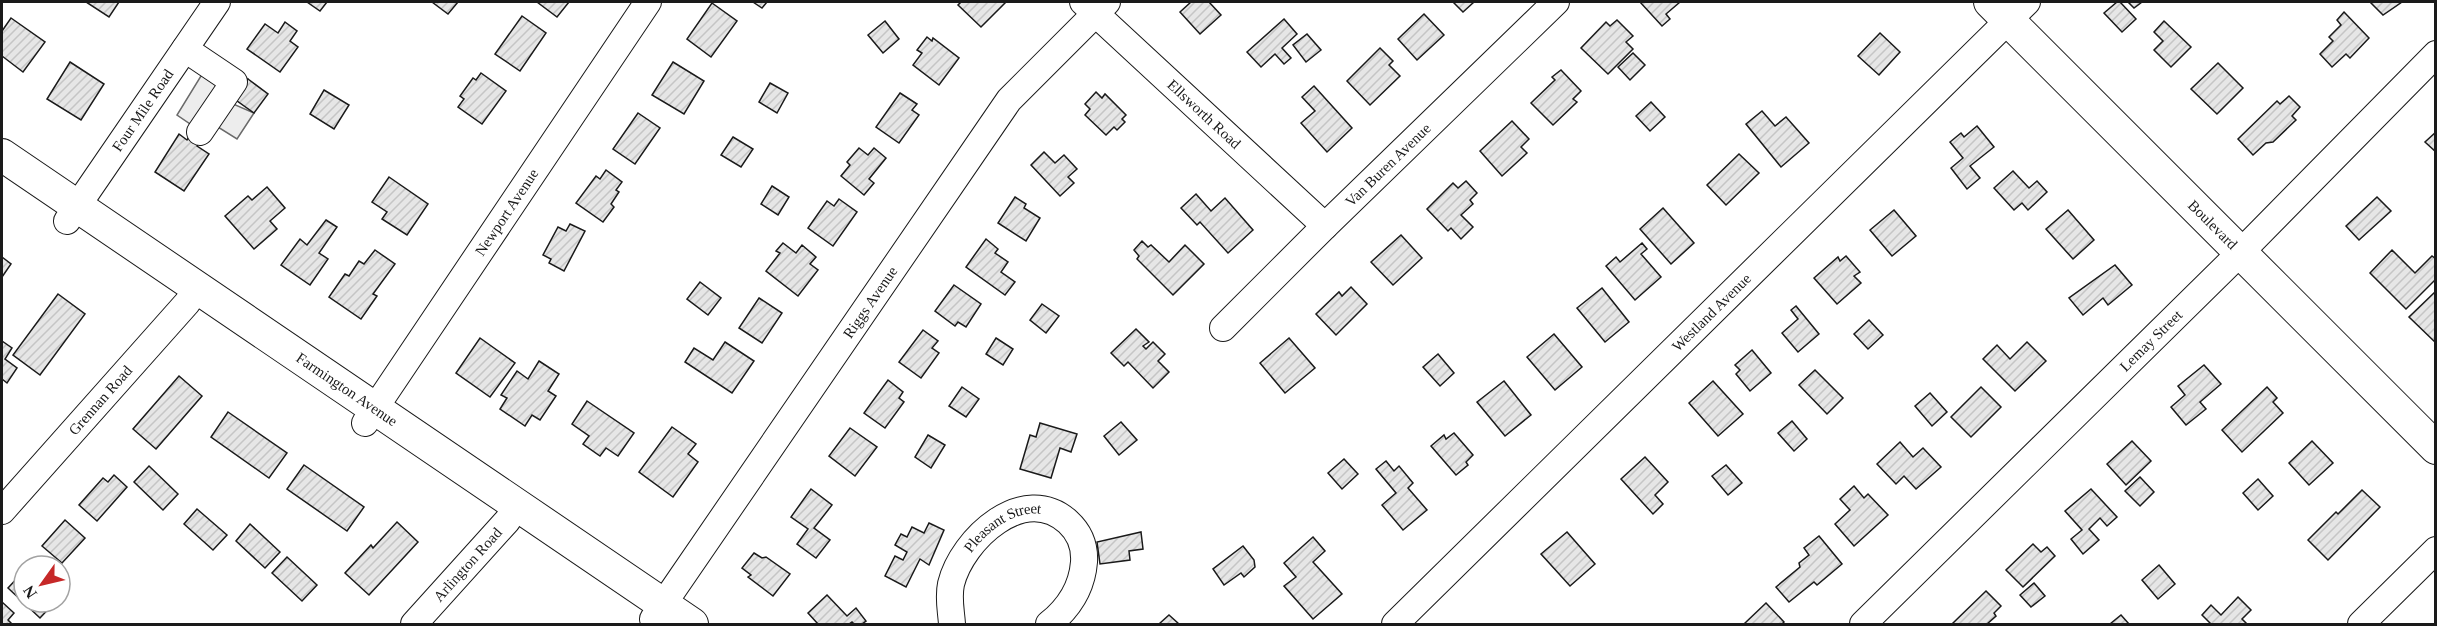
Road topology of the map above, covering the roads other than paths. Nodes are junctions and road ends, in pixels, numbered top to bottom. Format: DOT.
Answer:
graph roads {
  1 [pos="218,2"];
  2 [pos="648,2"];
  3 [pos="1556,2"];
  4 [pos="1095,5"];
  5 [pos="2009,7"];
  6 [pos="185,49"];
  7 [pos="2436,54"];
  8 [pos="200,132"];
  9 [pos="2,155"];
  10 [pos="2,177"];
  11 [pos="72,214"];
  12 [pos="1325,226"];
  13 [pos="2240,253"];
  14 [pos="192,295"];
  15 [pos="1223,328"];
  16 [pos="370,416"];
  17 [pos="2436,448"];
  18 [pos="2,511"];
  19 [pos="513,513"];
  20 [pos="2436,550"];
  21 [pos="659,616"];
  22 [pos="414,624"];
  23 [pos="692,624"];
  24 [pos="952,624"];
  25 [pos="1049,624"];
  26 [pos="1395,624"];
  27 [pos="1863,624"];
  28 [pos="2361,624"];
  1 -- 6 [label="street, Four Mile Road"];
  2 -- 16 [label="street, Newport Avenue"];
  3 -- 12 [label="street, Van Buren Avenue"];
  4 -- 12 [label="street, Ellsworth Road"];
  4 -- 21 [label="street, Riggs Avenue"];
  5 -- 13 [label="main road, Boulevard"];
  5 -- 26 [label="street, Westland Avenue"];
  6 -- 8 [label="street"];
  6 -- 11 [label="street, Four Mile Road"];
  7 -- 13 [label="street, Lemay Street"];
  9 -- 11 [label="main road, Farmington Avenue"];
  10 -- 11 [label="main road, Farmington Avenue"];
  11 -- 14 [label="main road, Farmington Avenue"];
  12 -- 15 [label="street, Van Buren Avenue"];
  13 -- 17 [label="main road, Boulevard"];
  13 -- 27 [label="street, Lemay Street"];
  14 -- 16 [label="main road, Farmington Avenue"];
  14 -- 18 [label="street, Grennan Road"];
  16 -- 19 [label="main road, Farmington Avenue"];
  19 -- 21 [label="main road, Farmington Avenue"];
  19 -- 22 [label="street, Arlington Road"];
  20 -- 28 [label="street"];
  21 -- 23 [label="main road, Farmington Avenue"];
  24 -- 25 [label="street, Pleasant Street"];
}
